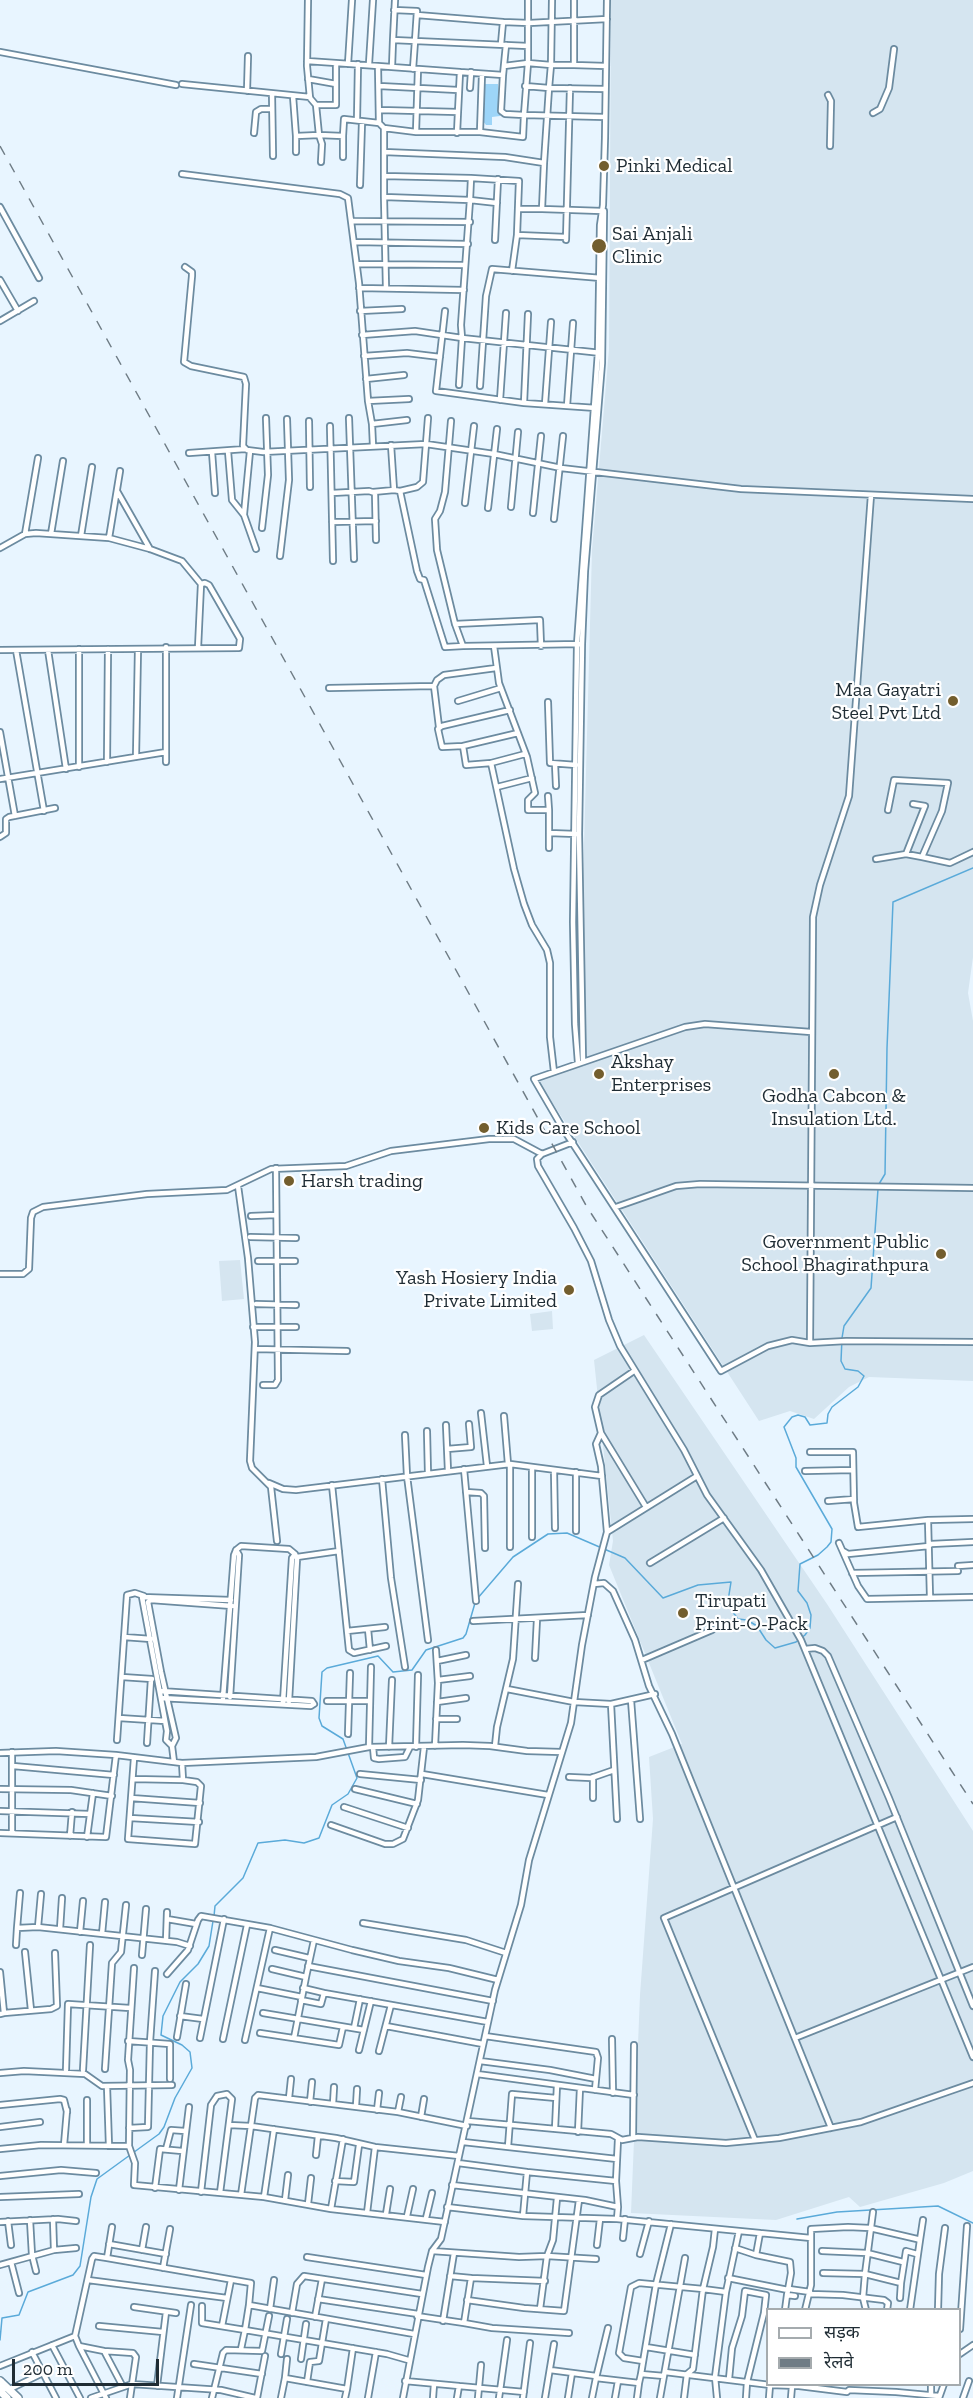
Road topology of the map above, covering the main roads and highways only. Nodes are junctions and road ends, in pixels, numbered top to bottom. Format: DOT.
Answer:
graph roads {
  1 [pos="0,2381"];
  2 [pos="3,2396"];
  3 [pos="18,2398"];
  1 -- 2 [label="main road"];
  1 -- 3 [label="main road"];
}
